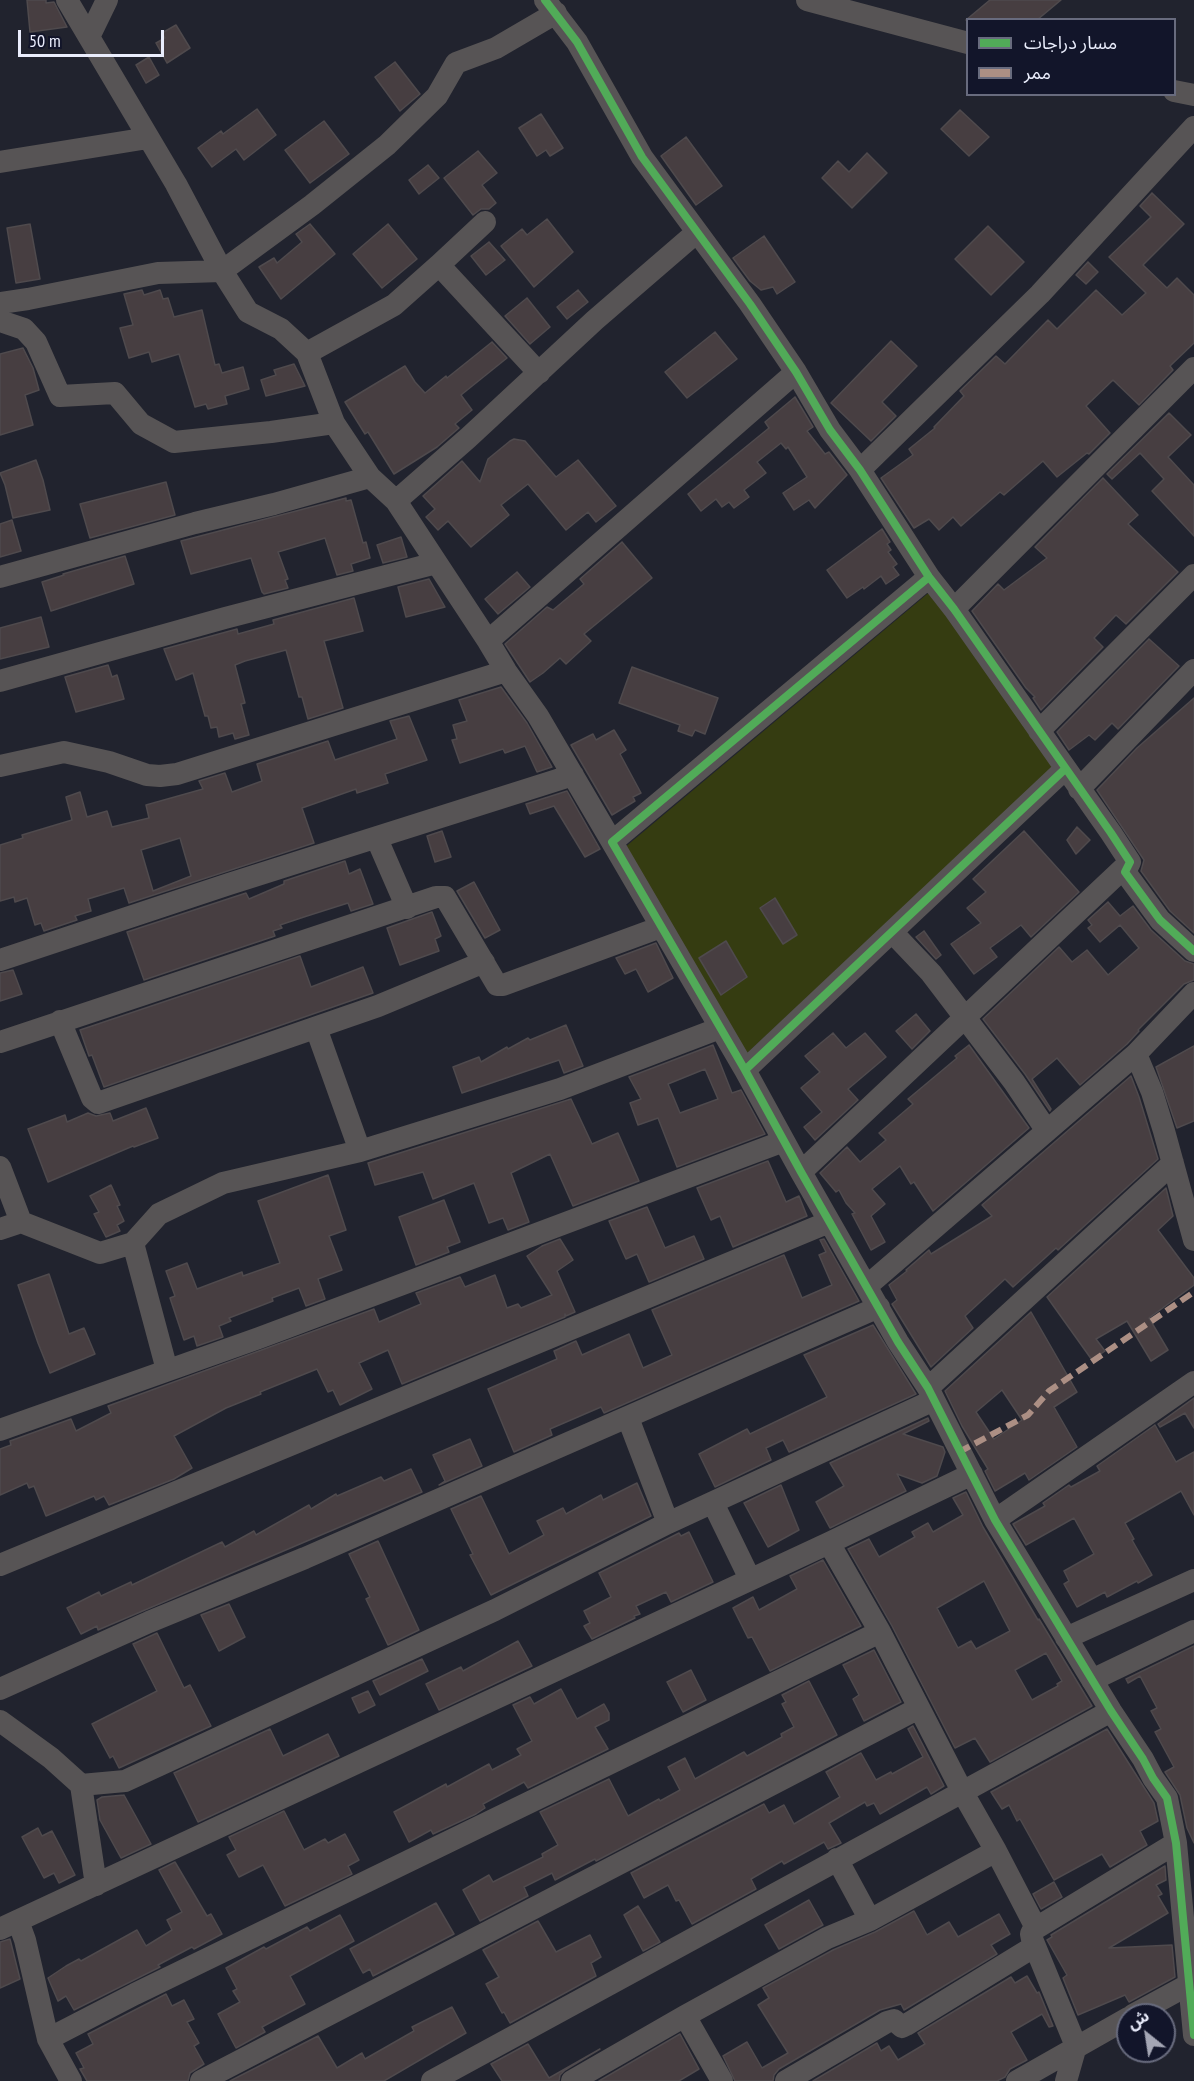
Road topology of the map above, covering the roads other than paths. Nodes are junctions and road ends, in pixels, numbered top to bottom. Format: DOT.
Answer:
graph roads {
  1 [pos="68,0"];
  2 [pos="107,0"];
  3 [pos="807,0"];
  4 [pos="550,6"];
  5 [pos="89,37"];
  6 [pos="966,42"];
  7 [pos="1176,91"];
  8 [pos="1194,95"];
  9 [pos="1194,128"];
  10 [pos="148,138"];
  11 [pos="0,162"];
  12 [pos="485,222"];
  13 [pos="697,232"];
  14 [pos="439,265"];
  15 [pos="222,271"];
  16 [pos="0,303"];
  17 [pos="0,321"];
  18 [pos="307,353"];
  19 [pos="1194,368"];
  20 [pos="796,372"];
  21 [pos="539,373"];
  22 [pos="334,423"];
  23 [pos="860,470"];
  24 [pos="370,477"];
  25 [pos="396,501"];
  26 [pos="436,563"];
  27 [pos="1194,575"];
  28 [pos="0,577"];
  29 [pos="929,577"];
  30 [pos="954,609"];
  31 [pos="488,641"];
  32 [pos="1194,670"];
  33 [pos="506,671"];
  34 [pos="0,681"];
  35 [pos="1039,731"];
  36 [pos="0,766"];
  37 [pos="1065,769"];
  38 [pos="573,775"];
  39 [pos="1079,789"];
  40 [pos="376,838"];
  41 [pos="612,842"];
  42 [pos="1130,862"];
  43 [pos="407,908"];
  44 [pos="661,927"];
  45 [pos="893,933"];
  46 [pos="1194,951"];
  47 [pos="0,960"];
  48 [pos="484,962"];
  49 [pos="1194,993"];
  50 [pos="964,1019"];
  51 [pos="60,1021"];
  52 [pos="316,1028"];
  53 [pos="720,1028"];
  54 [pos="0,1042"];
  55 [pos="1136,1054"];
  56 [pos="745,1070"];
  57 [pos="1047,1131"];
  58 [pos="784,1141"];
  59 [pos="360,1151"];
  60 [pos="1173,1163"];
  61 [pos="0,1167"];
  62 [pos="801,1172"];
  63 [pos="829,1222"];
  64 [pos="10,1225"];
  65 [pos="1194,1240"];
  66 [pos="133,1242"];
  67 [pos="867,1286"];
  68 [pos="879,1307"];
  69 [pos="167,1370"];
  70 [pos="1194,1382"];
  71 [pos="931,1394"];
  72 [pos="628,1418"];
  73 [pos="0,1430"];
  74 [pos="972,1474"];
  75 [pos="713,1503"];
  76 [pos="995,1520"];
  77 [pos="668,1523"];
  78 [pos="829,1543"];
  79 [pos="0,1565"];
  80 [pos="750,1579"];
  81 [pos="1194,1580"];
  82 [pos="1194,1631"];
  83 [pos="880,1632"];
  84 [pos="1066,1638"];
  85 [pos="1092,1680"];
  86 [pos="0,1689"];
  87 [pos="919,1708"];
  88 [pos="1111,1711"];
  89 [pos="0,1721"];
  90 [pos="81,1785"];
  91 [pos="963,1793"];
  92 [pos="1176,1843"];
  93 [pos="996,1851"];
  94 [pos="837,1858"];
  95 [pos="96,1885"];
  96 [pos="870,1920"];
  97 [pos="9,1925"];
  98 [pos="1034,1938"];
  99 [pos="1190,1940"];
  100 [pos="1190,1984"];
  101 [pos="1155,2003"];
  102 [pos="685,2016"];
  103 [pos="1116,2024"];
  104 [pos="1194,2035"];
  105 [pos="48,2039"];
  106 [pos="1076,2046"];
  107 [pos="71,2081"];
  108 [pos="201,2081"];
  109 [pos="432,2081"];
  110 [pos="572,2081"];
  111 [pos="722,2081"];
  112 [pos="786,2081"];
  113 [pos="1017,2081"];
  114 [pos="1066,2081"];
  1 -- 5 [label="street"];
  2 -- 5 [label="street"];
  3 -- 6 [label="street"];
  4 -- 13 [label="street"];
  4 -- 15 [label="street"];
  5 -- 10 [label="street"];
  7 -- 8 [label="street"];
  9 -- 23 [label="street"];
  10 -- 11 [label="street"];
  10 -- 15 [label="street"];
  12 -- 14 [label="street"];
  13 -- 20 [label="street"];
  13 -- 21 [label="street"];
  14 -- 18 [label="street"];
  14 -- 21 [label="street"];
  15 -- 16 [label="street"];
  15 -- 18 [label="street"];
  17 -- 22 [label="street"];
  18 -- 22 [label="street"];
  19 -- 30 [label="street"];
  20 -- 23 [label="street"];
  20 -- 31 [label="street"];
  21 -- 25 [label="street"];
  22 -- 24 [label="street"];
  23 -- 29 [label="street"];
  24 -- 25 [label="street"];
  24 -- 28 [label="street"];
  25 -- 26 [label="street"];
  26 -- 31 [label="street"];
  26 -- 34 [label="street"];
  27 -- 35 [label="street"];
  29 -- 30 [label="street"];
  29 -- 41 [label="street"];
  30 -- 35 [label="street"];
  31 -- 33 [label="street"];
  32 -- 39 [label="street"];
  33 -- 36 [label="street"];
  33 -- 38 [label="street"];
  35 -- 37 [label="street"];
  37 -- 39 [label="street"];
  37 -- 45 [label="street"];
  38 -- 40 [label="street"];
  38 -- 41 [label="street"];
  39 -- 42 [label="street"];
  40 -- 43 [label="street"];
  40 -- 47 [label="street"];
  41 -- 44 [label="street"];
  42 -- 46 [label="street"];
  42 -- 50 [label="street"];
  43 -- 48 [label="street"];
  43 -- 51 [label="street"];
  44 -- 48 [label="street"];
  44 -- 53 [label="street"];
  45 -- 50 [label="street"];
  45 -- 56 [label="street"];
  48 -- 52 [label="street"];
  49 -- 55 [label="street"];
  50 -- 57 [label="street"];
  50 -- 62 [label="street"];
  51 -- 52 [label="street"];
  51 -- 54 [label="street"];
  52 -- 59 [label="street"];
  53 -- 56 [label="street"];
  53 -- 59 [label="street"];
  55 -- 57 [label="street"];
  55 -- 60 [label="street"];
  56 -- 58 [label="street"];
  57 -- 67 [label="street"];
  58 -- 62 [label="street"];
  58 -- 69 [label="street"];
  59 -- 66 [label="street"];
  60 -- 65 [label="street"];
  60 -- 71 [label="street"];
  61 -- 64 [label="street"];
  62 -- 63 [label="street"];
  63 -- 67 [label="street"];
  63 -- 79 [label="street"];
  64 -- 66 [label="street"];
  66 -- 69 [label="street"];
  67 -- 68 [label="street"];
  68 -- 71 [label="street"];
  68 -- 72 [label="street"];
  69 -- 73 [label="street"];
  70 -- 76 [label="street"];
  71 -- 74 [label="street"];
  71 -- 75 [label="street"];
  72 -- 77 [label="street"];
  72 -- 86 [label="street"];
  74 -- 76 [label="street"];
  74 -- 78 [label="street"];
  75 -- 77 [label="street"];
  75 -- 80 [label="street"];
  76 -- 84 [label="street"];
  77 -- 90 [label="street"];
  78 -- 80 [label="street"];
  78 -- 83 [label="street"];
  80 -- 95 [label="street"];
  81 -- 84 [label="street"];
  82 -- 85 [label="street"];
  83 -- 87 [label="street"];
  83 -- 105 [label="street"];
  84 -- 85 [label="street"];
  85 -- 88 [label="street"];
  87 -- 91 [label="street"];
  87 -- 108 [label="street"];
  88 -- 91 [label="street"];
  88 -- 92 [label="street"];
  89 -- 90 [label="street"];
  90 -- 95 [label="street"];
  91 -- 93 [label="street"];
  91 -- 94 [label="street"];
  92 -- 98 [label="street"];
  92 -- 99 [label="street"];
  93 -- 96 [label="street"];
  93 -- 98 [label="street"];
  94 -- 96 [label="street"];
  94 -- 109 [label="street"];
  95 -- 97 [label="street"];
  96 -- 102 [label="street"];
  97 -- 105 [label="street"];
  98 -- 106 [label="street"];
  98 -- 112 [label="street"];
  99 -- 100 [label="street"];
  100 -- 101 [label="street"];
  100 -- 104 [label="street"];
  102 -- 110 [label="street"];
  102 -- 111 [label="street"];
  103 -- 106 [label="street"];
  105 -- 107 [label="street"];
  106 -- 113 [label="street"];
  106 -- 114 [label="street"];
}
